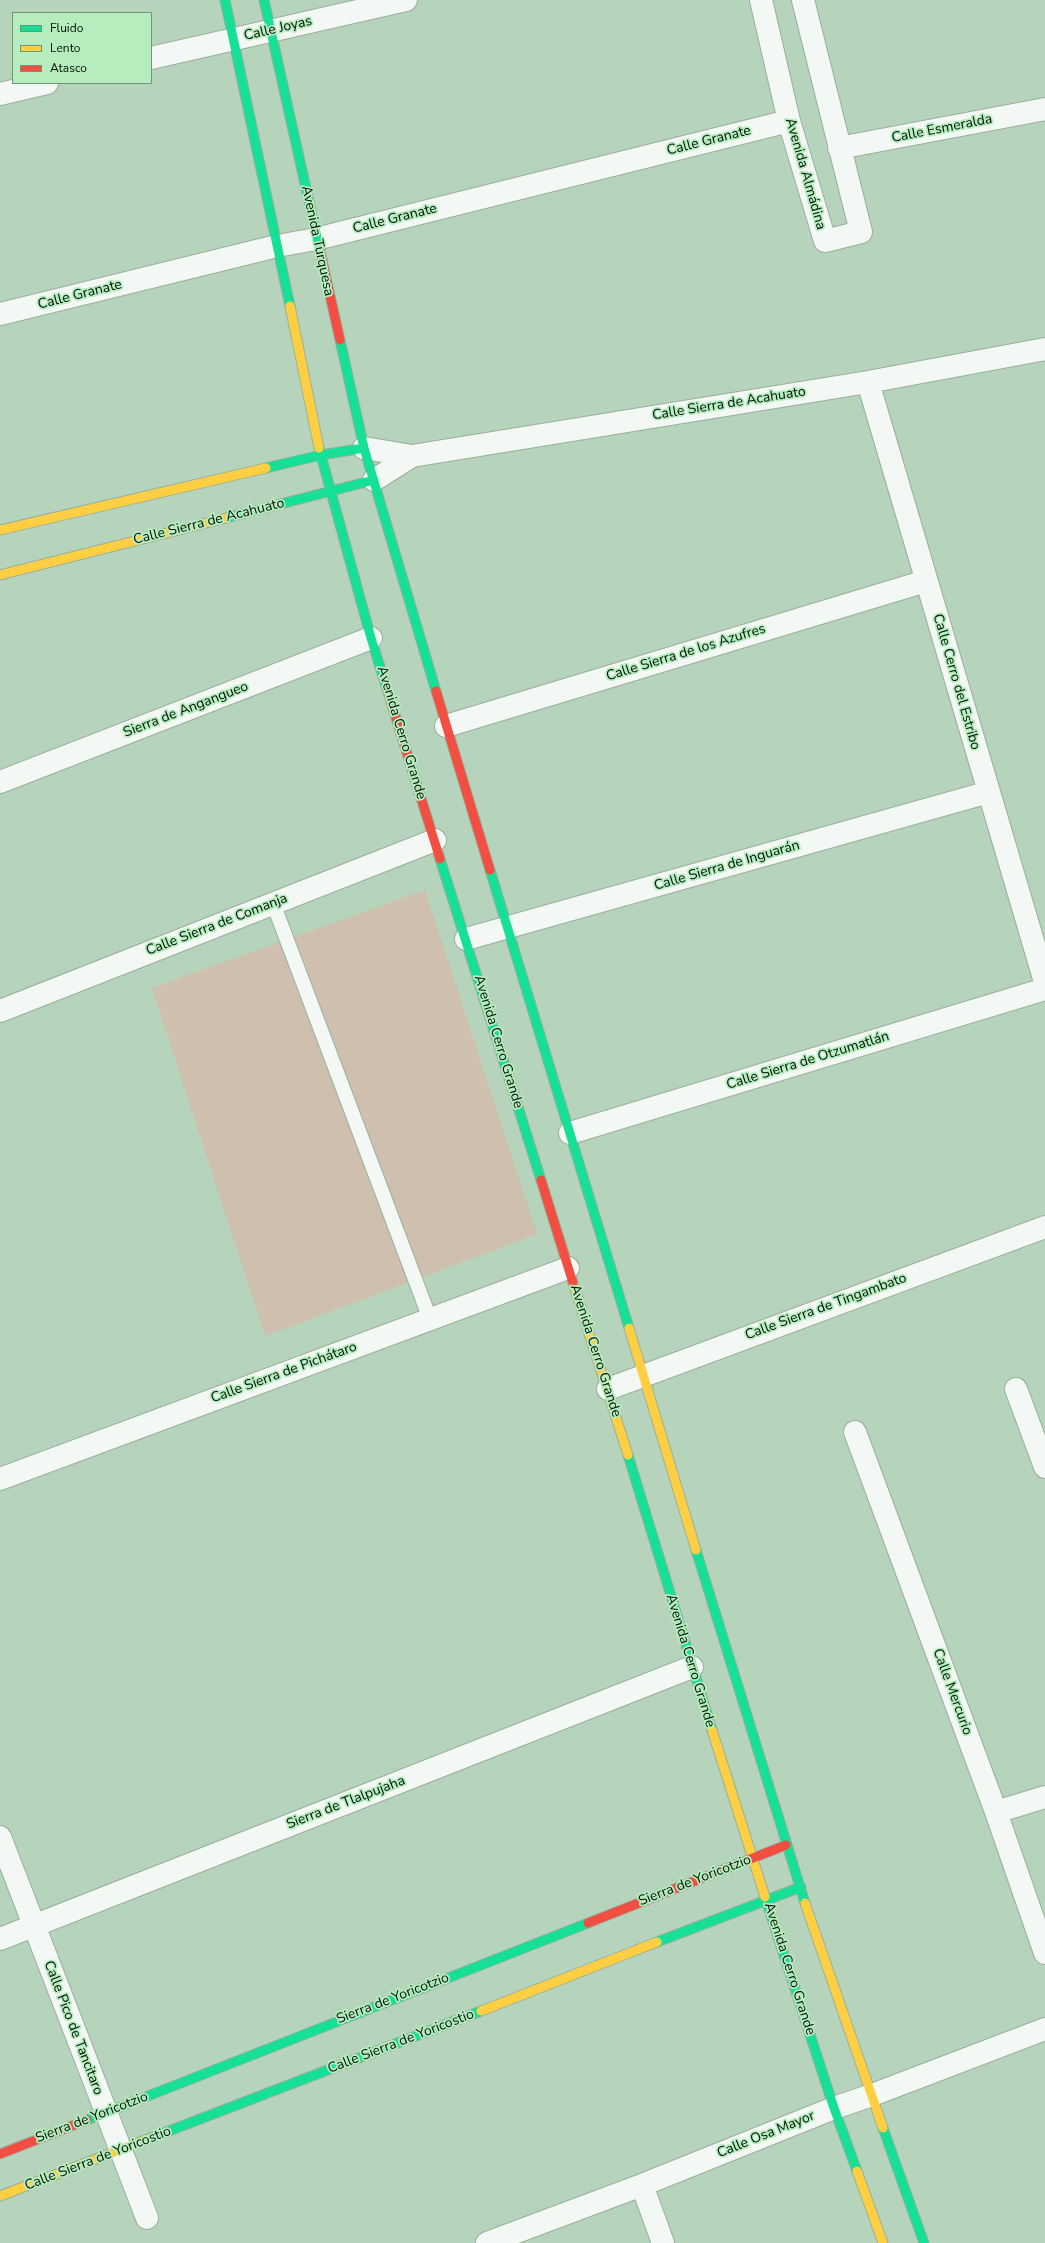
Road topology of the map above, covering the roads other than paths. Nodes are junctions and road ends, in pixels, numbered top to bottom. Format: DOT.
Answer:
graph roads {
  1 [pos="226,0"];
  2 [pos="264,0"];
  3 [pos="406,0"];
  4 [pos="761,0"];
  5 [pos="803,0"];
  6 [pos="272,31"];
  7 [pos="235,39"];
  8 [pos="152,58"];
  9 [pos="43,84"];
  10 [pos="0,94"];
  11 [pos="1045,109"];
  12 [pos="789,121"];
  13 [pos="839,148"];
  14 [pos="316,239"];
  15 [pos="278,246"];
  16 [pos="0,314"];
  17 [pos="1045,349"];
  18 [pos="868,382"];
  19 [pos="364,448"];
  20 [pos="320,455"];
  21 [pos="412,456"];
  22 [pos="374,480"];
  23 [pos="330,492"];
  24 [pos="0,530"];
  25 [pos="0,575"];
  26 [pos="926,581"];
  27 [pos="372,638"];
  28 [pos="446,726"];
  29 [pos="0,782"];
  30 [pos="989,792"];
  31 [pos="435,840"];
  32 [pos="274,903"];
  33 [pos="508,928"];
  34 [pos="466,939"];
  35 [pos="1045,982"];
  36 [pos="1045,989"];
  37 [pos="0,1011"];
  38 [pos="570,1133"];
  39 [pos="1045,1227"];
  40 [pos="568,1268"];
  41 [pos="430,1319"];
  42 [pos="645,1374"];
  43 [pos="608,1389"];
  44 [pos="1016,1389"];
  45 [pos="855,1432"];
  46 [pos="1045,1467"];
  47 [pos="0,1479"];
  48 [pos="692,1667"];
  49 [pos="1045,1797"];
  50 [pos="996,1812"];
  51 [pos="0,1838"];
  52 [pos="786,1845"];
  53 [pos="752,1858"];
  54 [pos="800,1886"];
  55 [pos="766,1901"];
  56 [pos="34,1926"];
  57 [pos="0,1939"];
  58 [pos="1045,1953"];
  59 [pos="1045,2029"];
  60 [pos="872,2095"];
  61 [pos="834,2108"];
  62 [pos="105,2112"];
  63 [pos="120,2151"];
  64 [pos="0,2154"];
  65 [pos="642,2185"];
  66 [pos="0,2196"];
  67 [pos="147,2218"];
  68 [pos="488,2243"];
  69 [pos="663,2243"];
  70 [pos="883,2243"];
  71 [pos="924,2243"];
  1 -- 7 [label="street"];
  2 -- 6 [label="street, Avenida Turquesa"];
  3 -- 6 [label="street, Calle Joyas"];
  4 -- 12 [label="street, Avenida Almádina"];
  5 -- 13 [label="street, Avenida Almádina"];
  6 -- 7 [label="street, Calle Joyas"];
  6 -- 14 [label="street, Avenida Turquesa"];
  7 -- 8 [label="street, Calle Joyas"];
  7 -- 15 [label="street"];
  9 -- 10 [label="street"];
  11 -- 13 [label="street, Calle Esmeralda"];
  12 -- 13 [label="street, Avenida Almádina"];
  12 -- 14 [label="street, Calle Granate"];
  14 -- 15 [label="street, Calle Granate"];
  14 -- 19 [label="street, Avenida Turquesa"];
  15 -- 16 [label="street, Calle Granate"];
  15 -- 20 [label="street"];
  17 -- 18 [label="street, Calle Sierra de Acahuato"];
  18 -- 21 [label="street, Calle Sierra de Acahuato"];
  18 -- 26 [label="street, Calle Cerro del Estribo"];
  19 -- 20 [label="street, Calle Sierra de Acahuato"];
  19 -- 21 [label="street, Calle Sierra de Acahuato"];
  19 -- 22 [label="street, Avenida Turquesa"];
  20 -- 23 [label="street, Avenida Cerro Grande"];
  20 -- 24 [label="street, Calle Sierra de Acahuato"];
  21 -- 22 [label="street, Calle Sierra de Acahuato"];
  22 -- 23 [label="street, Calle Sierra de Acahuato"];
  22 -- 28 [label="street"];
  23 -- 25 [label="street, Calle Sierra de Acahuato"];
  23 -- 27 [label="street, Avenida Cerro Grande"];
  26 -- 28 [label="street, Calle Sierra de los Azufres"];
  26 -- 30 [label="street, Calle Cerro del Estribo"];
  27 -- 29 [label="street, Sierra de Angangueo"];
  27 -- 31 [label="street, Avenida Cerro Grande"];
  28 -- 33 [label="street"];
  30 -- 33 [label="street, Calle Sierra de Inguarán"];
  30 -- 35 [label="street, Calle Cerro del Estribo"];
  31 -- 32 [label="street, Calle Sierra de Comanja"];
  31 -- 34 [label="street, Avenida Cerro Grande"];
  32 -- 37 [label="street, Calle Sierra de Comanja"];
  32 -- 41 [label="lane"];
  33 -- 34 [label="street, Calle Sierra de Inguarán"];
  33 -- 38 [label="street"];
  34 -- 40 [label="street, Avenida Cerro Grande"];
  36 -- 38 [label="street, Calle Sierra de Otzumatlán"];
  38 -- 42 [label="street"];
  39 -- 42 [label="street, Calle Sierra de Tingambato"];
  40 -- 41 [label="street, Calle Sierra de Pichátaro"];
  40 -- 43 [label="street, Avenida Cerro Grande"];
  41 -- 47 [label="street, Calle Sierra de Pichátaro"];
  42 -- 43 [label="street, Calle Sierra de Tingambato"];
  42 -- 52 [label="street"];
  43 -- 48 [label="street, Avenida Cerro Grande"];
  44 -- 46 [label="street"];
  45 -- 50 [label="street, Calle Mercurio"];
  48 -- 53 [label="street, Avenida Cerro Grande"];
  48 -- 56 [label="street, Sierra de Tlalpujaha"];
  49 -- 50 [label="street"];
  50 -- 58 [label="street, Calle Mercurio"];
  51 -- 56 [label="street, Calle Pico de Tancitaro"];
  52 -- 53 [label="street, Sierra de Yoricotzio"];
  52 -- 54 [label="street"];
  53 -- 55 [label="street, Avenida Cerro Grande"];
  53 -- 62 [label="street, Sierra de Yoricotzio"];
  54 -- 55 [label="street, Calle Sierra de Yoricostio"];
  54 -- 60 [label="street"];
  55 -- 61 [label="street, Avenida Cerro Grande"];
  55 -- 63 [label="street, Calle Sierra de Yoricostio"];
  56 -- 57 [label="street, Sierra de Tlalpujaha"];
  56 -- 62 [label="street, Calle Pico de Tancitaro"];
  59 -- 60 [label="street, Calle Osa Mayor"];
  60 -- 61 [label="street, Calle Osa Mayor"];
  60 -- 71 [label="street"];
  61 -- 65 [label="street, Calle Osa Mayor"];
  61 -- 70 [label="street, Avenida Cerro Grande"];
  62 -- 63 [label="street, Calle Pico de Tancitaro"];
  62 -- 64 [label="street, Sierra de Yoricotzio"];
  63 -- 66 [label="street, Calle Sierra de Yoricostio"];
  63 -- 67 [label="street, Calle Pico de Tancitaro"];
  65 -- 68 [label="street, Calle Osa Mayor"];
  65 -- 69 [label="street"];
}
